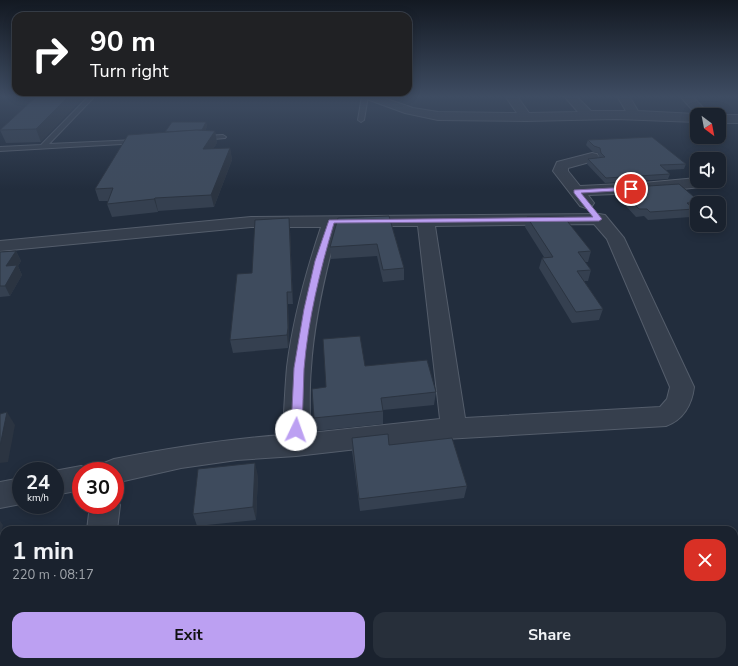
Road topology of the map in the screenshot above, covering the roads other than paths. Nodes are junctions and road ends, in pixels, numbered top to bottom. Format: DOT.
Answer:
graph roads {
  1 [pos="63,127"];
  2 [pos="222,137"];
  3 [pos="192,138"];
  4 [pos="146,141"];
  5 [pos="0,148"];
  6 [pos="43,148"];
  7 [pos="592,157"];
  8 [pos="690,183"];
  9 [pos="576,192"];
  10 [pos="599,219"];
  11 [pos="426,220"];
  12 [pos="331,221"];
  13 [pos="0,246"];
  14 [pos="454,429"];
  15 [pos="296,445"];
  16 [pos="124,469"];
  17 [pos="12,493"];
  18 [pos="0,495"];
  19 [pos="104,514"];
  20 [pos="102,526"];
  1 -- 6 [label="lane"];
  2 -- 3 [label="lane"];
  4 -- 6 [label="lane"];
  5 -- 6 [label="lane"];
  7 -- 9 [label="street"];
  8 -- 9 [label="street"];
  9 -- 10 [label="street"];
  10 -- 11 [label="street"];
  10 -- 14 [label="street"];
  11 -- 12 [label="street"];
  11 -- 14 [label="street"];
  12 -- 13 [label="street"];
  12 -- 15 [label="street"];
  14 -- 15 [label="street"];
  15 -- 16 [label="street"];
  17 -- 18 [label="street"];
  19 -- 20 [label="street"];
}
